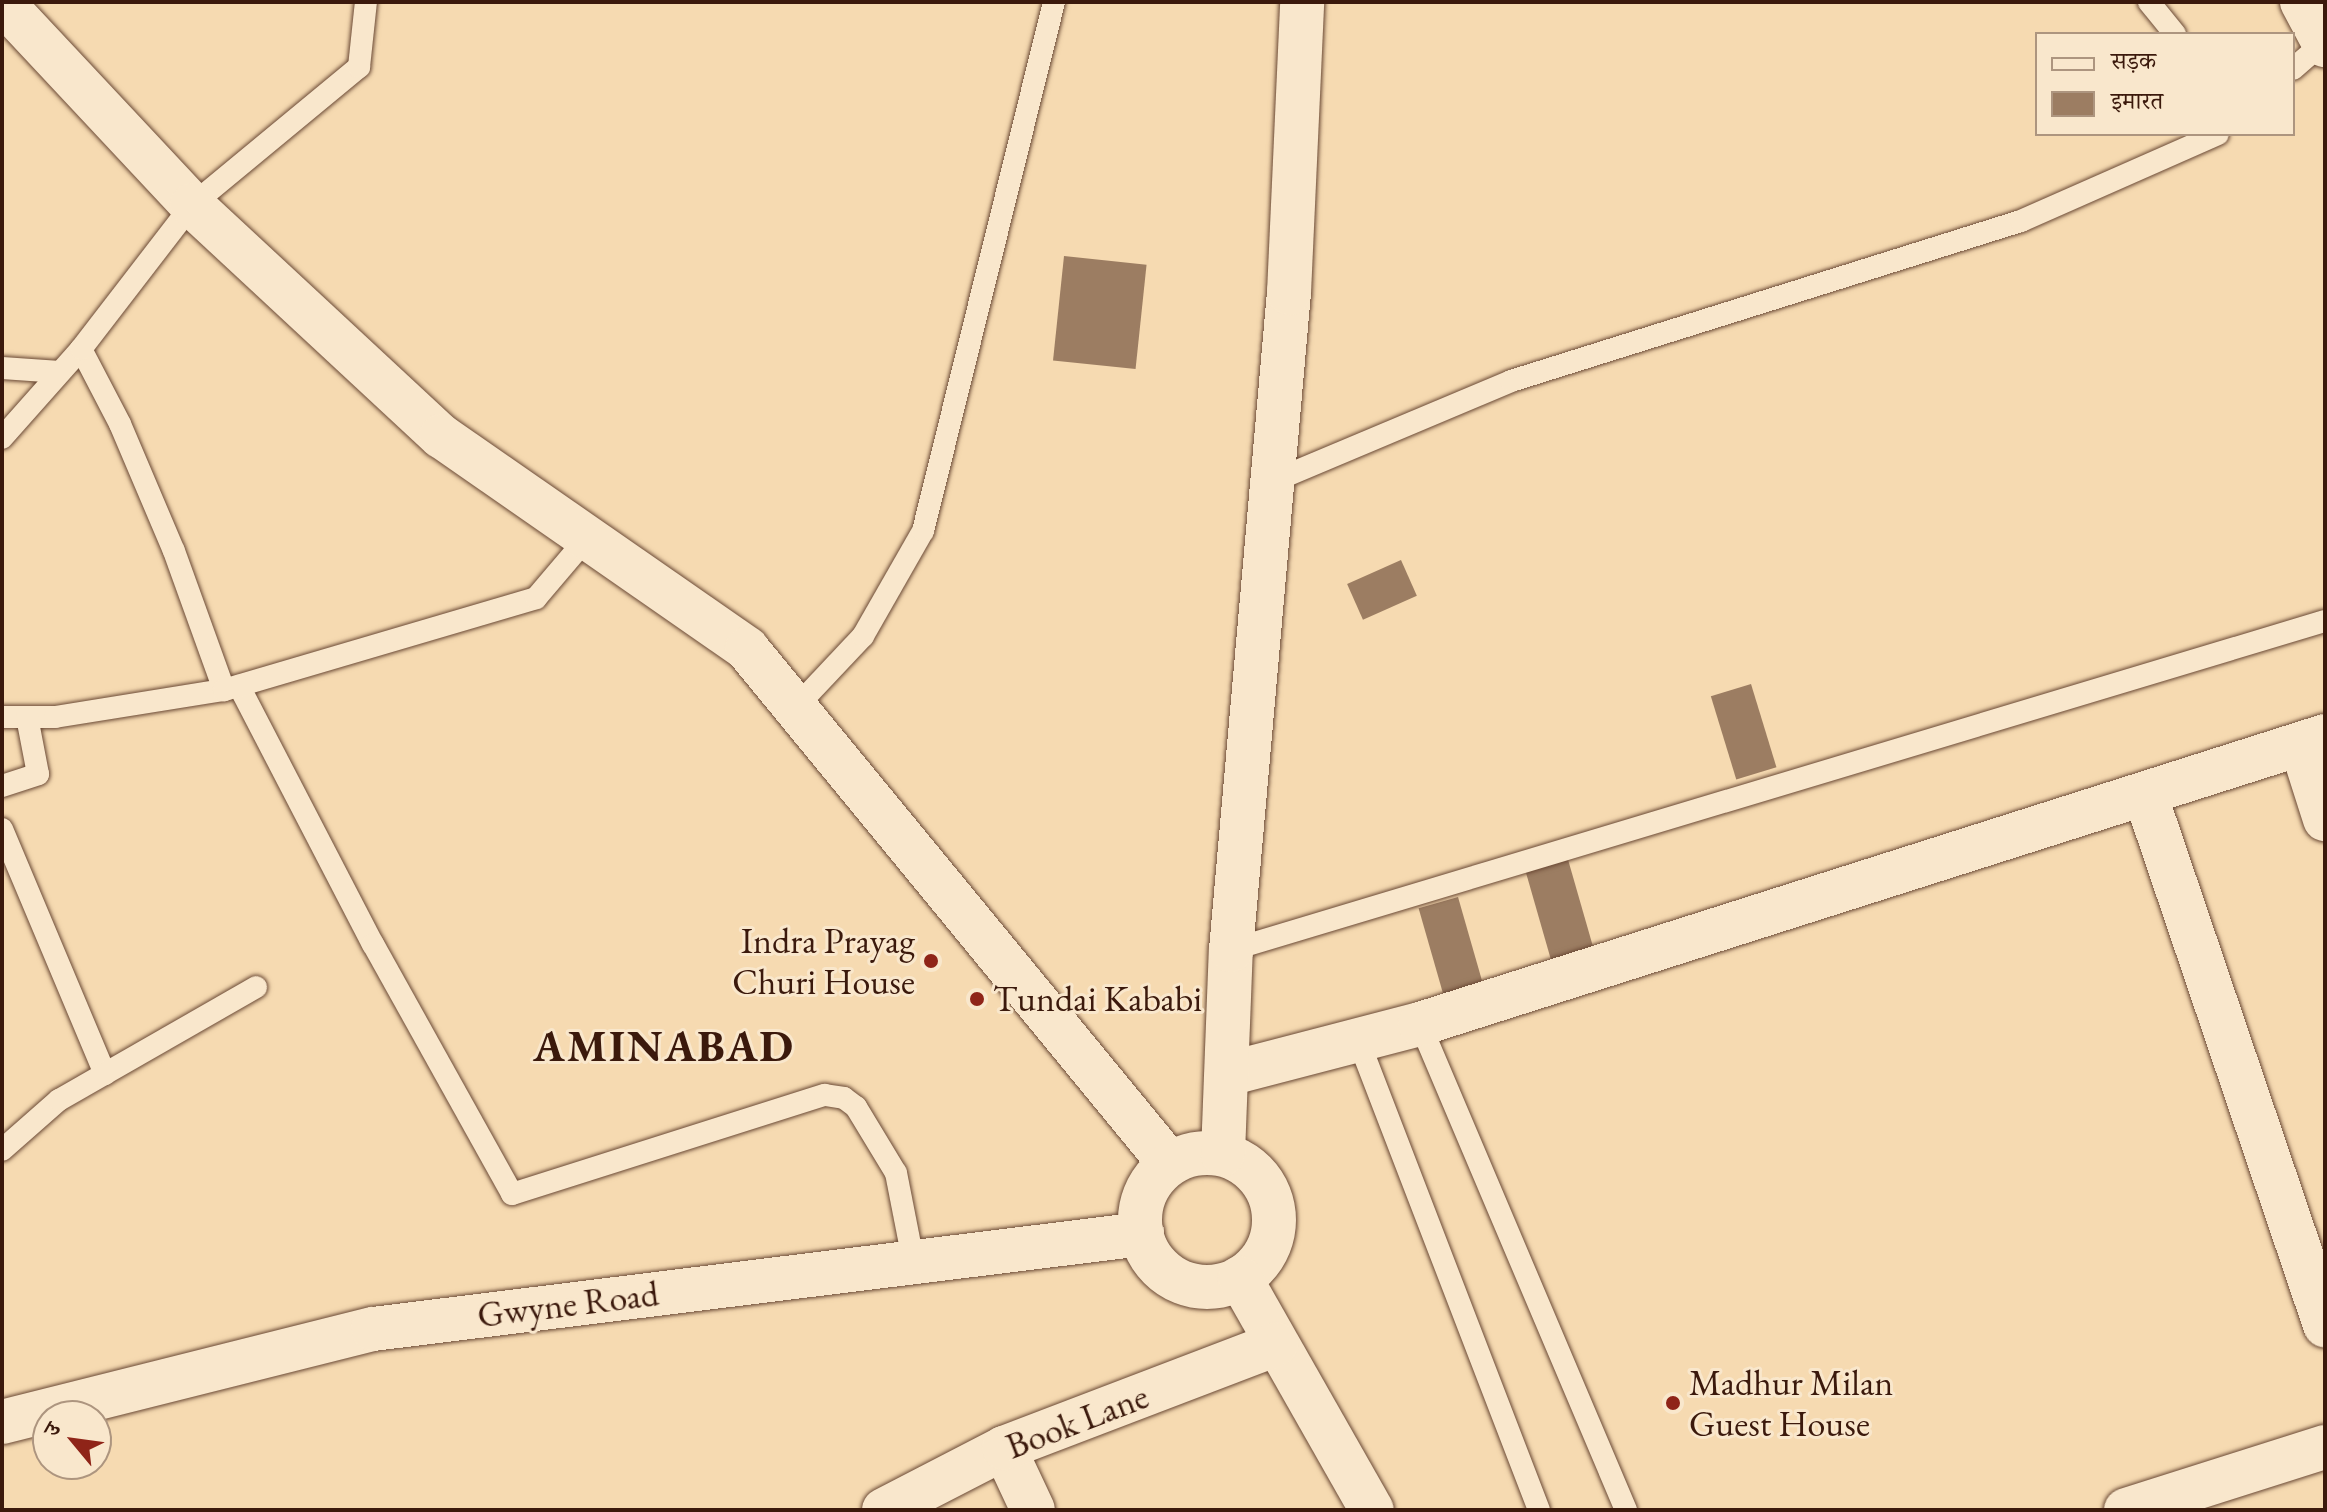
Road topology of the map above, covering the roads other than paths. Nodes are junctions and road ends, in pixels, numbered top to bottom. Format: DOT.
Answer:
graph roads {
  1 [pos="2,2"];
  2 [pos="366,2"];
  3 [pos="1054,2"];
  4 [pos="1302,2"];
  5 [pos="2149,2"];
  6 [pos="2302,2"];
  7 [pos="2173,32"];
  8 [pos="2317,49"];
  9 [pos="2213,136"];
  10 [pos="192,205"];
  11 [pos="81,349"];
  12 [pos="2,368"];
  13 [pos="60,372"];
  14 [pos="2,438"];
  15 [pos="1276,480"];
  16 [pos="587,538"];
  17 [pos="2325,621"];
  18 [pos="231,688"];
  19 [pos="797,706"];
  20 [pos="2,717"];
  21 [pos="27,717"];
  22 [pos="2313,740"];
  23 [pos="2,786"];
  24 [pos="2146,797"];
  25 [pos="2325,819"];
  26 [pos="2,829"];
  27 [pos="1231,950"];
  28 [pos="256,987"];
  29 [pos="1420,1024"];
  30 [pos="1359,1042"];
  31 [pos="105,1074"];
  32 [pos="1228,1074"];
  33 [pos="2,1150"];
  34 [pos="1223,1154"];
  35 [pos="1170,1164"];
  36 [pos="1142,1234"];
  37 [pos="913,1260"];
  38 [pos="1240,1278"];
  39 [pos="2325,1325"];
  40 [pos="1276,1344"];
  41 [pos="2,1422"];
  42 [pos="2325,1447"];
  43 [pos="1004,1448"];
  44 [pos="884,1510"];
  45 [pos="1033,1510"];
  46 [pos="1372,1510"];
  47 [pos="1539,1510"];
  48 [pos="1626,1510"];
  49 [pos="2126,1510"];
  1 -- 10 [label="street"];
  2 -- 10 [label="lane"];
  3 -- 19 [label="lane"];
  4 -- 15 [label="street"];
  5 -- 7 [label="lane"];
  6 -- 8 [label="street"];
  9 -- 15 [label="lane"];
  10 -- 11 [label="lane"];
  10 -- 16 [label="street"];
  11 -- 13 [label="lane"];
  11 -- 18 [label="lane"];
  12 -- 13 [label="lane"];
  13 -- 14 [label="lane"];
  15 -- 27 [label="street"];
  16 -- 18 [label="lane"];
  16 -- 19 [label="street"];
  17 -- 27 [label="lane"];
  18 -- 21 [label="lane"];
  18 -- 37 [label="lane"];
  19 -- 35 [label="street"];
  20 -- 21 [label="lane"];
  21 -- 23 [label="lane"];
  22 -- 24 [label="street"];
  22 -- 25 [label="street"];
  24 -- 29 [label="street"];
  24 -- 39 [label="street"];
  26 -- 31 [label="lane"];
  27 -- 32 [label="street"];
  28 -- 31 [label="lane"];
  29 -- 30 [label="street"];
  29 -- 48 [label="lane"];
  30 -- 32 [label="street"];
  30 -- 47 [label="lane"];
  31 -- 33 [label="lane"];
  32 -- 34 [label="street"];
  34 -- 35 [label="street"];
  34 -- 38 [label="street"];
  35 -- 36 [label="street"];
  36 -- 37 [label="street, Gwyne Road"];
  36 -- 38 [label="street"];
  37 -- 41 [label="street, Gwyne Road"];
  38 -- 40 [label="street"];
  40 -- 43 [label="street, Book Lane"];
  40 -- 46 [label="street"];
  42 -- 49 [label="street"];
  43 -- 44 [label="street, Book Lane"];
  43 -- 45 [label="street"];
}
